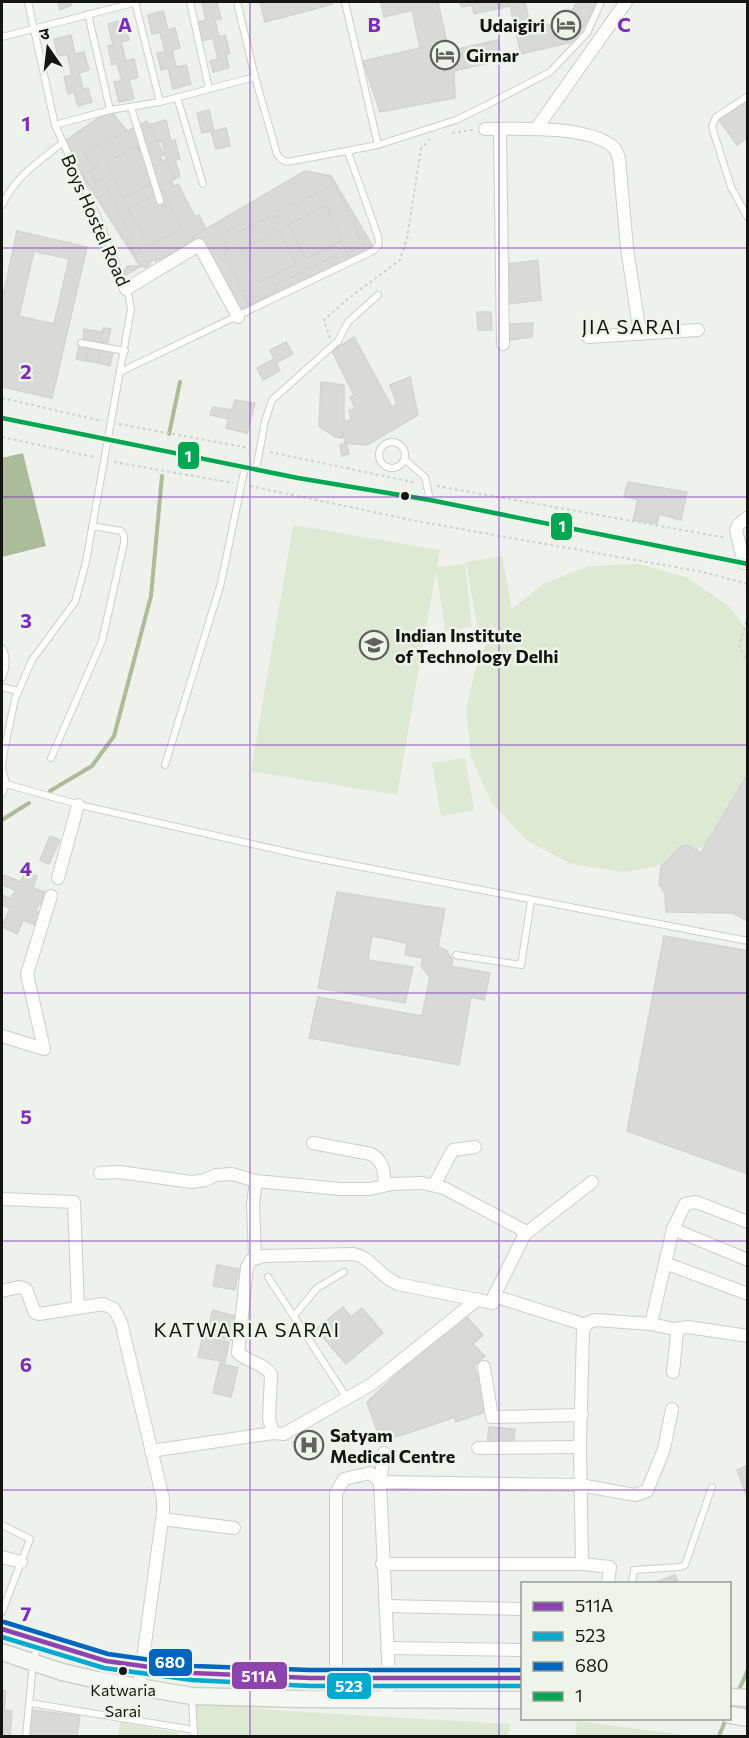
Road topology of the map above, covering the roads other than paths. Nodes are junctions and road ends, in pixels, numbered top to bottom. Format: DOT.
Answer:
graph roads {
  1 [pos="28,2"];
  2 [pos="136,2"];
  3 [pos="190,2"];
  4 [pos="237,2"];
  5 [pos="345,2"];
  6 [pos="601,2"];
  7 [pos="626,2"];
  8 [pos="88,14"];
  9 [pos="35,28"];
  10 [pos="2,37"];
  11 [pos="255,77"];
  12 [pos="209,89"];
  13 [pos="747,96"];
  14 [pos="177,97"];
  15 [pos="160,102"];
  16 [pos="131,107"];
  17 [pos="110,110"];
  18 [pos="55,125"];
  19 [pos="484,129"];
  20 [pos="500,129"];
  21 [pos="536,129"];
  22 [pos="62,143"];
  23 [pos="378,145"];
  24 [pos="348,152"];
  25 [pos="203,184"];
  26 [pos="160,201"];
  27 [pos="2,205"];
  28 [pos="747,218"];
  29 [pos="126,289"];
  30 [pos="378,295"];
  31 [pos="238,317"];
  32 [pos="698,330"];
  33 [pos="640,334"];
  34 [pos="588,338"];
  35 [pos="81,343"];
  36 [pos="503,344"];
  37 [pos="125,351"];
  38 [pos="120,372"];
  39 [pos="2,418"];
  40 [pos="109,440"];
  41 [pos="404,459"];
  42 [pos="245,467"];
  43 [pos="256,470"];
  44 [pos="430,500"];
  45 [pos="747,517"];
  46 [pos="92,526"];
  47 [pos="746,564"];
  48 [pos="2,648"];
  49 [pos="2,678"];
  50 [pos="2,687"];
  51 [pos="18,691"];
  52 [pos="51,758"];
  53 [pos="165,765"];
  54 [pos="6,784"];
  55 [pos="2,795"];
  56 [pos="78,805"];
  57 [pos="58,878"];
  58 [pos="51,896"];
  59 [pos="531,901"];
  60 [pos="747,941"];
  61 [pos="456,955"];
  62 [pos="2,1036"];
  63 [pos="313,1143"];
  64 [pos="476,1147"];
  65 [pos="100,1173"];
  66 [pos="256,1181"];
  67 [pos="592,1182"];
  68 [pos="385,1185"];
  69 [pos="434,1185"];
  70 [pos="2,1199"];
  71 [pos="747,1222"];
  72 [pos="673,1229"];
  73 [pos="524,1235"];
  74 [pos="255,1257"];
  75 [pos="747,1260"];
  76 [pos="665,1263"];
  77 [pos="344,1272"];
  78 [pos="268,1277"];
  79 [pos="2,1291"];
  80 [pos="747,1294"];
  81 [pos="494,1296"];
  82 [pos="478,1299"];
  83 [pos="78,1307"];
  84 [pos="294,1316"];
  85 [pos="586,1324"];
  86 [pos="651,1324"];
  87 [pos="674,1329"];
  88 [pos="747,1336"];
  89 [pos="484,1367"];
  90 [pos="674,1372"];
  91 [pos="347,1398"];
  92 [pos="672,1409"];
  93 [pos="582,1415"];
  94 [pos="273,1433"];
  95 [pos="580,1447"];
  96 [pos="478,1449"];
  97 [pos="152,1451"];
  98 [pos="384,1453"];
  99 [pos="380,1482"];
  100 [pos="580,1485"];
  101 [pos="712,1487"];
  102 [pos="162,1519"];
  103 [pos="2,1525"];
  104 [pos="234,1528"];
  105 [pos="2,1557"];
  106 [pos="21,1562"];
  107 [pos="382,1564"];
  108 [pos="582,1564"];
  109 [pos="608,1582"];
  110 [pos="633,1582"];
  111 [pos="385,1606"];
  112 [pos="521,1609"];
  113 [pos="2,1612"];
  114 [pos="2,1629"];
  115 [pos="38,1641"];
  116 [pos="387,1648"];
  117 [pos="521,1650"];
  118 [pos="2,1652"];
  119 [pos="33,1663"];
  120 [pos="141,1666"];
  121 [pos="336,1678"];
  122 [pos="388,1678"];
  123 [pos="521,1678"];
  124 [pos="139,1688"];
  125 [pos="192,1696"];
  126 [pos="386,1700"];
  127 [pos="521,1700"];
  128 [pos="30,1702"];
  129 [pos="194,1733"];
  130 [pos="26,1737"];
  1 -- 9 [label="lane, Boys Hostel Road"];
  2 -- 8 [label="lane"];
  2 -- 15 [label="lane"];
  3 -- 12 [label="lane"];
  4 -- 11 [label="lane"];
  5 -- 23 [label="lane"];
  6 -- 23 [label="lane"];
  7 -- 21 [label="street"];
  8 -- 9 [label="lane"];
  8 -- 17 [label="lane"];
  9 -- 10 [label="lane"];
  9 -- 18 [label="lane, Boys Hostel Road"];
  11 -- 12 [label="lane"];
  11 -- 24 [label="lane"];
  12 -- 14 [label="lane"];
  13 -- 28 [label="lane"];
  14 -- 15 [label="lane"];
  14 -- 25 [label="lane"];
  15 -- 16 [label="lane"];
  16 -- 17 [label="lane"];
  16 -- 26 [label="lane"];
  17 -- 18 [label="lane"];
  18 -- 22 [label="lane, Boys Hostel Road"];
  19 -- 20 [label="street"];
  20 -- 21 [label="street"];
  20 -- 36 [label="street"];
  21 -- 33 [label="street"];
  22 -- 27 [label="lane"];
  22 -- 29 [label="lane, Boys Hostel Road"];
  23 -- 24 [label="lane"];
  24 -- 31 [label="lane"];
  29 -- 31 [label="street"];
  29 -- 37 [label="lane, Boys Hostel Road"];
  30 -- 43 [label="lane"];
  31 -- 38 [label="lane"];
  32 -- 33 [label="street"];
  33 -- 34 [label="street"];
  35 -- 37 [label="lane"];
  37 -- 38 [label="lane, Boys Hostel Road"];
  38 -- 40 [label="lane, Boys Hostel Road"];
  39 -- 40 [label="lane"];
  40 -- 42 [label="lane"];
  40 -- 46 [label="lane, Boys Hostel Road"];
  41 -- 41 [label="lane"];
  41 -- 44 [label="lane"];
  42 -- 43 [label="lane"];
  42 -- 53 [label="lane"];
  43 -- 44 [label="lane"];
  44 -- 47 [label="lane"];
  45 -- 47 [label="street"];
  46 -- 51 [label="lane, Boys Hostel Road"];
  46 -- 52 [label="lane"];
  48 -- 49 [label="lane"];
  50 -- 51 [label="lane"];
  51 -- 54 [label="lane, Boys Hostel Road"];
  54 -- 55 [label="lane"];
  54 -- 56 [label="lane"];
  56 -- 57 [label="street"];
  56 -- 59 [label="lane"];
  58 -- 62 [label="street"];
  59 -- 60 [label="lane"];
  59 -- 61 [label="lane"];
  63 -- 68 [label="street"];
  64 -- 69 [label="street"];
  65 -- 66 [label="street"];
  66 -- 68 [label="street"];
  66 -- 74 [label="street"];
  67 -- 73 [label="street"];
  68 -- 69 [label="street"];
  69 -- 73 [label="street"];
  70 -- 83 [label="street"];
  71 -- 72 [label="street"];
  72 -- 75 [label="street"];
  72 -- 76 [label="street"];
  73 -- 81 [label="street"];
  74 -- 82 [label="street"];
  74 -- 94 [label="street"];
  76 -- 80 [label="street"];
  76 -- 86 [label="street"];
  77 -- 84 [label="lane"];
  78 -- 84 [label="lane"];
  79 -- 83 [label="street"];
  81 -- 82 [label="street"];
  81 -- 85 [label="street"];
  82 -- 91 [label="street"];
  83 -- 97 [label="street"];
  84 -- 91 [label="lane"];
  85 -- 86 [label="street"];
  85 -- 93 [label="street"];
  86 -- 87 [label="street"];
  87 -- 88 [label="street"];
  87 -- 90 [label="street"];
  89 -- 93 [label="street"];
  91 -- 94 [label="street"];
  92 -- 100 [label="street"];
  93 -- 95 [label="street"];
  94 -- 97 [label="street"];
  95 -- 96 [label="street"];
  95 -- 100 [label="street"];
  97 -- 102 [label="street"];
  98 -- 99 [label="street"];
  99 -- 100 [label="street"];
  99 -- 107 [label="street"];
  99 -- 121 [label="street"];
  100 -- 108 [label="street"];
  101 -- 110 [label="lane"];
  102 -- 104 [label="street"];
  102 -- 120 [label="street"];
  103 -- 106 [label="lane"];
  105 -- 106 [label="street"];
  106 -- 113 [label="lane"];
  107 -- 108 [label="street"];
  107 -- 111 [label="street"];
  108 -- 109 [label="street"];
  111 -- 112 [label="street"];
  111 -- 116 [label="street"];
  114 -- 115 [label="main road"];
  115 -- 119 [label="lane"];
  115 -- 120 [label="main road"];
  116 -- 117 [label="street"];
  116 -- 122 [label="street"];
  118 -- 119 [label="main road"];
  119 -- 124 [label="main road"];
  119 -- 128 [label="lane"];
  120 -- 121 [label="main road"];
  120 -- 124 [label="street"];
  121 -- 122 [label="main road"];
  122 -- 123 [label="main road"];
  122 -- 126 [label="street"];
  124 -- 125 [label="main road"];
  125 -- 126 [label="main road"];
  125 -- 129 [label="lane"];
  126 -- 127 [label="main road"];
  128 -- 129 [label="lane"];
  128 -- 130 [label="lane"];
}
